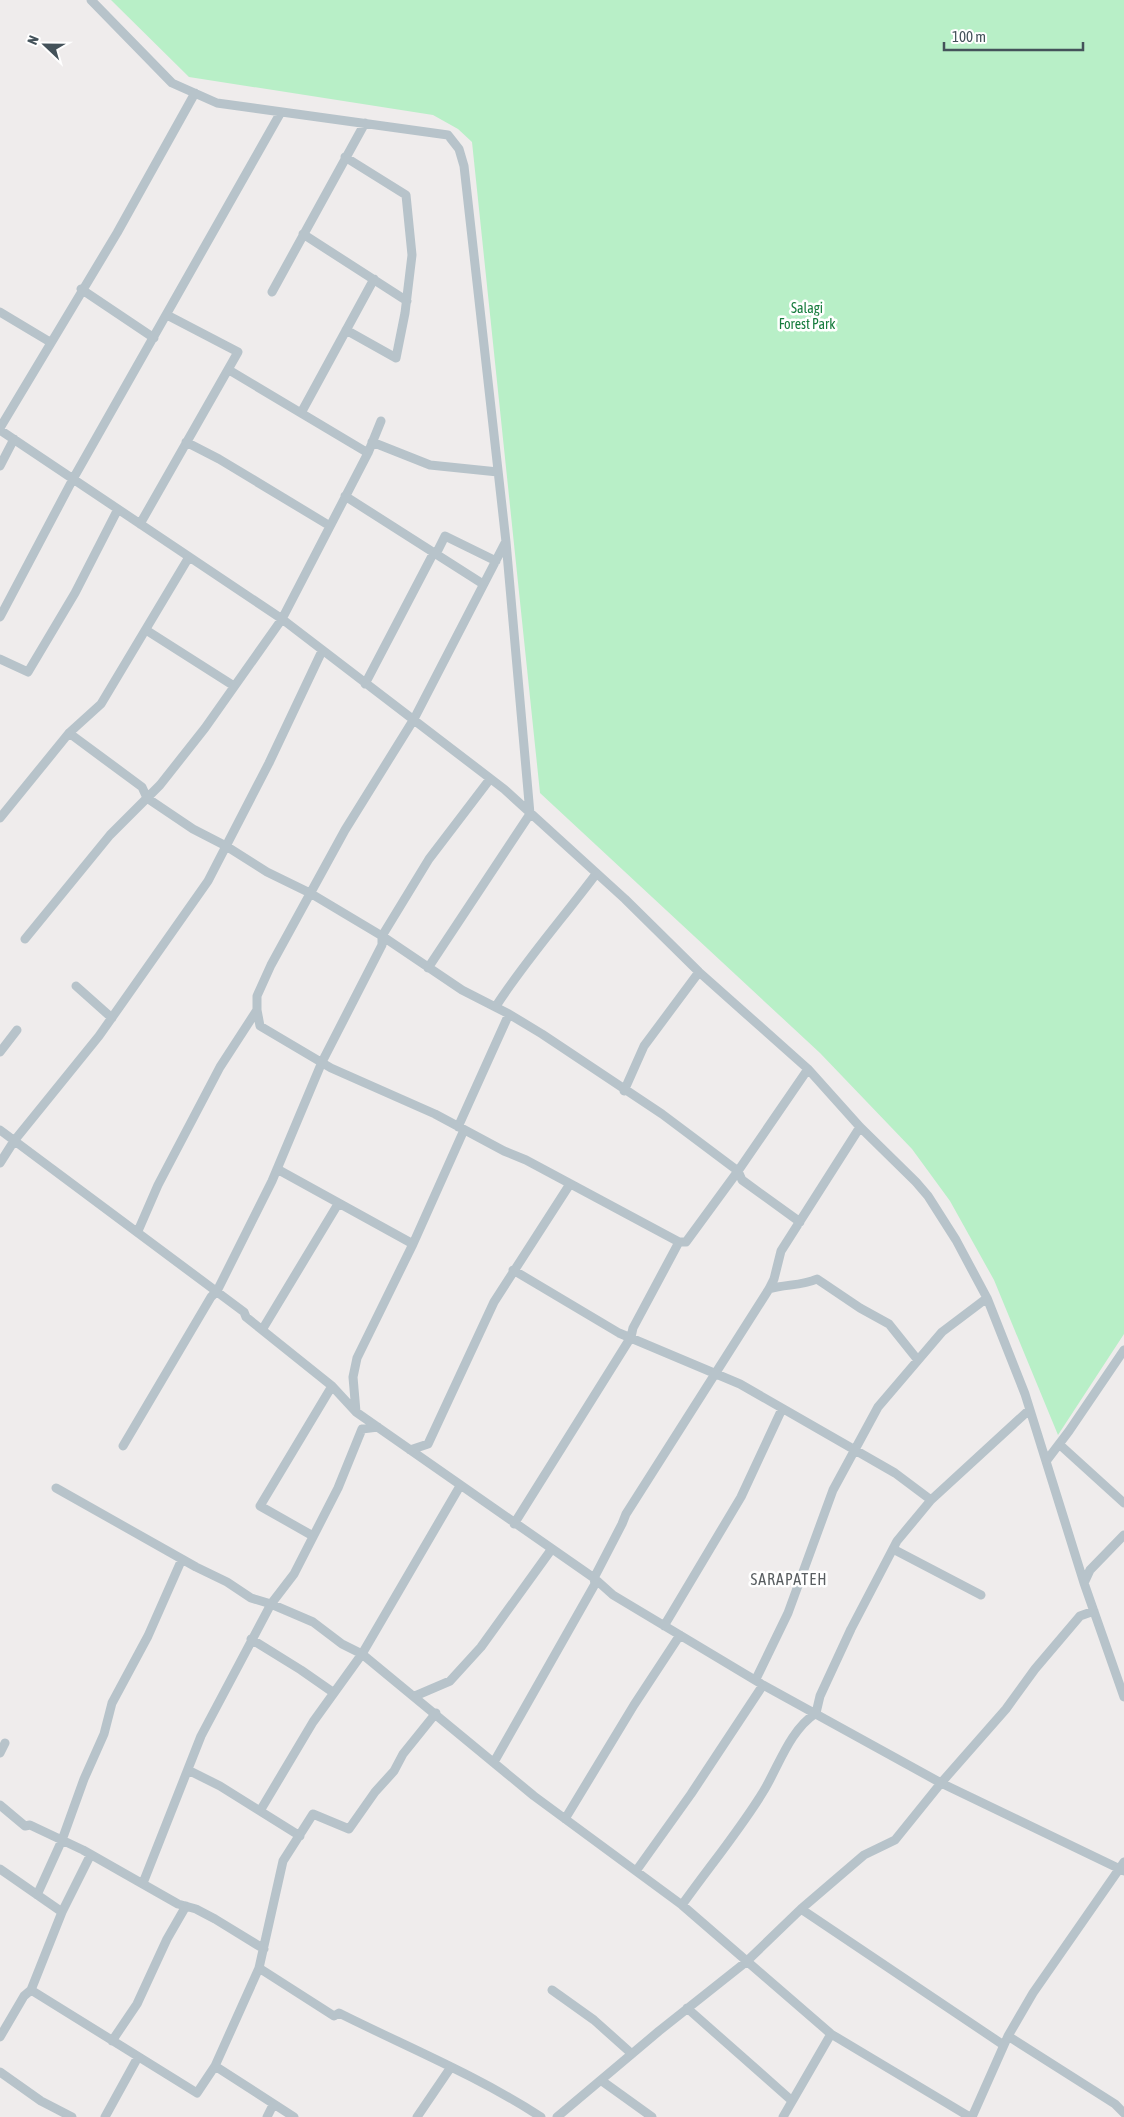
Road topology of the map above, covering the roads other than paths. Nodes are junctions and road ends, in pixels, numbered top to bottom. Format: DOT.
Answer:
graph roads {
  1 [pos="91,0"];
  2 [pos="195,93"];
  3 [pos="282,112"];
  4 [pos="365,124"];
  5 [pos="346,157"];
  6 [pos="304,234"];
  7 [pos="374,279"];
  8 [pos="81,289"];
  9 [pos="272,292"];
  10 [pos="407,301"];
  11 [pos="0,312"];
  12 [pos="167,315"];
  13 [pos="346,330"];
  14 [pos="154,338"];
  15 [pos="50,342"];
  16 [pos="229,370"];
  17 [pos="301,413"];
  18 [pos="381,421"];
  19 [pos="0,429"];
  20 [pos="14,439"];
  21 [pos="186,442"];
  22 [pos="372,442"];
  23 [pos="368,453"];
  24 [pos="0,466"];
  25 [pos="498,472"];
  26 [pos="72,479"];
  27 [pos="345,496"];
  28 [pos="118,509"];
  29 [pos="140,524"];
  30 [pos="330,526"];
  31 [pos="506,542"];
  32 [pos="433,554"];
  33 [pos="189,557"];
  34 [pos="496,561"];
  35 [pos="483,584"];
  36 [pos="0,616"];
  37 [pos="282,619"];
  38 [pos="146,630"];
  39 [pos="322,650"];
  40 [pos="0,659"];
  41 [pos="365,684"];
  42 [pos="234,686"];
  43 [pos="414,719"];
  44 [pos="69,733"];
  45 [pos="490,779"];
  46 [pos="147,798"];
  47 [pos="530,814"];
  48 [pos="0,818"];
  49 [pos="226,846"];
  50 [pos="596,874"];
  51 [pos="310,893"];
  52 [pos="382,936"];
  53 [pos="25,939"];
  54 [pos="428,968"];
  55 [pos="699,972"];
  56 [pos="76,986"];
  57 [pos="496,1006"];
  58 [pos="257,1010"];
  59 [pos="509,1014"];
  60 [pos="112,1018"];
  61 [pos="17,1030"];
  62 [pos="0,1052"];
  63 [pos="322,1062"];
  64 [pos="808,1069"];
  65 [pos="624,1091"];
  66 [pos="860,1127"];
  67 [pos="461,1128"];
  68 [pos="0,1130"];
  69 [pos="14,1141"];
  70 [pos="0,1163"];
  71 [pos="277,1169"];
  72 [pos="738,1171"];
  73 [pos="570,1184"];
  74 [pos="338,1204"];
  75 [pos="800,1222"];
  76 [pos="138,1231"];
  77 [pos="679,1242"];
  78 [pos="413,1244"];
  79 [pos="513,1270"];
  80 [pos="769,1288"];
  81 [pos="217,1291"];
  82 [pos="987,1298"];
  83 [pos="262,1330"];
  84 [pos="631,1337"];
  85 [pos="1124,1350"];
  86 [pos="917,1359"];
  87 [pos="714,1374"];
  88 [pos="332,1386"];
  89 [pos="782,1409"];
  90 [pos="1028,1411"];
  91 [pos="356,1412"];
  92 [pos="378,1427"];
  93 [pos="1059,1444"];
  94 [pos="123,1446"];
  95 [pos="410,1450"];
  96 [pos="853,1450"];
  97 [pos="1047,1460"];
  98 [pos="460,1486"];
  99 [pos="56,1488"];
  100 [pos="931,1500"];
  101 [pos="1124,1503"];
  102 [pos="514,1524"];
  103 [pos="1124,1535"];
  104 [pos="313,1536"];
  105 [pos="893,1549"];
  106 [pos="551,1550"];
  107 [pos="182,1559"];
  108 [pos="594,1578"];
  109 [pos="1084,1583"];
  110 [pos="981,1595"];
  111 [pos="271,1604"];
  112 [pos="1094,1611"];
  113 [pos="664,1626"];
  114 [pos="680,1635"];
  115 [pos="251,1640"];
  116 [pos="362,1654"];
  117 [pos="760,1682"];
  118 [pos="334,1693"];
  119 [pos="1124,1693"];
  120 [pos="415,1696"];
  121 [pos="436,1713"];
  122 [pos="816,1713"];
  123 [pos="5,1743"];
  124 [pos="0,1753"];
  125 [pos="494,1762"];
  126 [pos="188,1770"];
  127 [pos="941,1782"];
  128 [pos="0,1805"];
  129 [pos="260,1811"];
  130 [pos="565,1819"];
  131 [pos="300,1836"];
  132 [pos="62,1840"];
  133 [pos="90,1856"];
  134 [pos="1122,1867"];
  135 [pos="0,1869"];
  136 [pos="636,1871"];
  137 [pos="143,1884"];
  138 [pos="37,1894"];
  139 [pos="682,1904"];
  140 [pos="186,1906"];
  141 [pos="801,1909"];
  142 [pos="62,1912"];
  143 [pos="264,1949"];
  144 [pos="746,1962"];
  145 [pos="259,1968"];
  146 [pos="31,1990"];
  147 [pos="552,1990"];
  148 [pos="688,2008"];
  149 [pos="831,2034"];
  150 [pos="1008,2036"];
  151 [pos="0,2037"];
  152 [pos="112,2041"];
  153 [pos="1002,2044"];
  154 [pos="632,2054"];
  155 [pos="138,2057"];
  156 [pos="214,2066"];
  157 [pos="451,2067"];
  158 [pos="0,2072"];
  159 [pos="602,2080"];
  160 [pos="791,2100"];
  161 [pos="273,2105"];
  162 [pos="1124,2113"];
  163 [pos="72,2117"];
  164 [pos="105,2117"];
  165 [pos="267,2117"];
  166 [pos="294,2117"];
  167 [pos="417,2117"];
  168 [pos="541,2117"];
  169 [pos="557,2117"];
  170 [pos="652,2117"];
  171 [pos="783,2117"];
  172 [pos="971,2117"];
  1 -- 2 [label="street"];
  2 -- 3 [label="street"];
  2 -- 8 [label="street"];
  3 -- 4 [label="street"];
  3 -- 12 [label="street"];
  4 -- 5 [label="street"];
  4 -- 25 [label="street"];
  5 -- 6 [label="street"];
  5 -- 10 [label="street"];
  6 -- 7 [label="street"];
  6 -- 9 [label="street"];
  7 -- 10 [label="street"];
  7 -- 13 [label="street"];
  8 -- 14 [label="street"];
  8 -- 15 [label="street"];
  10 -- 13 [label="street"];
  11 -- 15 [label="street"];
  12 -- 14 [label="street"];
  12 -- 16 [label="street"];
  13 -- 17 [label="street"];
  14 -- 26 [label="street"];
  15 -- 19 [label="street"];
  16 -- 17 [label="street"];
  16 -- 21 [label="street"];
  17 -- 23 [label="street"];
  18 -- 22 [label="street"];
  19 -- 20 [label="street"];
  20 -- 24 [label="street"];
  20 -- 26 [label="street"];
  21 -- 29 [label="street"];
  21 -- 30 [label="street"];
  22 -- 23 [label="street"];
  22 -- 25 [label="street"];
  23 -- 27 [label="street"];
  25 -- 31 [label="street"];
  26 -- 28 [label="street"];
  26 -- 36 [label="street"];
  27 -- 30 [label="street"];
  27 -- 32 [label="street"];
  28 -- 29 [label="street"];
  28 -- 40 [label="street"];
  29 -- 33 [label="street"];
  30 -- 37 [label="street"];
  31 -- 34 [label="street"];
  31 -- 47 [label="street"];
  32 -- 34 [label="street"];
  32 -- 35 [label="street"];
  32 -- 41 [label="street"];
  33 -- 37 [label="street"];
  33 -- 38 [label="street"];
  34 -- 35 [label="street"];
  35 -- 43 [label="street"];
  37 -- 39 [label="street"];
  37 -- 42 [label="street"];
  38 -- 42 [label="street"];
  38 -- 44 [label="street"];
  39 -- 41 [label="street"];
  39 -- 49 [label="street"];
  41 -- 43 [label="street"];
  42 -- 46 [label="street"];
  43 -- 45 [label="street"];
  43 -- 51 [label="street"];
  44 -- 46 [label="street"];
  44 -- 48 [label="street"];
  45 -- 47 [label="street"];
  45 -- 52 [label="street"];
  46 -- 49 [label="street"];
  46 -- 53 [label="street"];
  47 -- 50 [label="street"];
  47 -- 54 [label="street"];
  49 -- 51 [label="street"];
  49 -- 60 [label="street"];
  50 -- 55 [label="street"];
  50 -- 57 [label="street"];
  51 -- 52 [label="street"];
  51 -- 58 [label="street"];
  52 -- 54 [label="street"];
  52 -- 63 [label="street"];
  54 -- 57 [label="street"];
  55 -- 64 [label="street"];
  55 -- 65 [label="street"];
  56 -- 60 [label="street"];
  57 -- 59 [label="street"];
  58 -- 63 [label="street"];
  58 -- 76 [label="street"];
  59 -- 65 [label="street"];
  59 -- 67 [label="street"];
  60 -- 69 [label="street"];
  61 -- 62 [label="street"];
  63 -- 67 [label="street"];
  63 -- 71 [label="street"];
  64 -- 66 [label="street"];
  64 -- 72 [label="street"];
  65 -- 72 [label="street"];
  66 -- 75 [label="street"];
  66 -- 82 [label="street"];
  67 -- 73 [label="street"];
  67 -- 78 [label="street"];
  68 -- 69 [label="street"];
  69 -- 70 [label="street"];
  69 -- 76 [label="street"];
  71 -- 74 [label="street"];
  71 -- 81 [label="street"];
  72 -- 75 [label="street"];
  72 -- 77 [label="street"];
  73 -- 77 [label="street"];
  73 -- 79 [label="street"];
  74 -- 78 [label="street"];
  74 -- 83 [label="street"];
  75 -- 80 [label="street"];
  76 -- 81 [label="street"];
  77 -- 84 [label="street"];
  78 -- 91 [label="street"];
  79 -- 84 [label="street"];
  79 -- 95 [label="street"];
  80 -- 86 [label="street"];
  80 -- 87 [label="street"];
  81 -- 83 [label="street"];
  81 -- 94 [label="street"];
  82 -- 86 [label="street"];
  82 -- 90 [label="street"];
  83 -- 88 [label="street"];
  84 -- 87 [label="street"];
  84 -- 102 [label="street"];
  85 -- 93 [label="street"];
  86 -- 96 [label="street"];
  87 -- 89 [label="street"];
  87 -- 108 [label="street"];
  88 -- 91 [label="street"];
  88 -- 104 [label="street"];
  89 -- 96 [label="street"];
  89 -- 113 [label="street"];
  90 -- 97 [label="street"];
  90 -- 100 [label="street"];
  91 -- 92 [label="street"];
  92 -- 95 [label="street"];
  92 -- 104 [label="street"];
  93 -- 97 [label="street"];
  93 -- 101 [label="street"];
  95 -- 98 [label="street"];
  96 -- 100 [label="street"];
  96 -- 117 [label="street"];
  97 -- 109 [label="street"];
  98 -- 102 [label="street"];
  98 -- 116 [label="street"];
  99 -- 107 [label="street"];
  100 -- 105 [label="street"];
  102 -- 106 [label="street"];
  103 -- 109 [label="street"];
  104 -- 111 [label="street"];
  105 -- 110 [label="street"];
  105 -- 122 [label="street"];
  106 -- 108 [label="street"];
  106 -- 120 [label="street"];
  107 -- 111 [label="street"];
  107 -- 132 [label="street"];
  108 -- 113 [label="street"];
  108 -- 125 [label="street"];
  109 -- 112 [label="street"];
  111 -- 115 [label="street"];
  111 -- 116 [label="street"];
  112 -- 119 [label="street"];
  112 -- 127 [label="street"];
  113 -- 114 [label="street"];
  114 -- 117 [label="street"];
  114 -- 130 [label="street"];
  115 -- 118 [label="street"];
  115 -- 126 [label="street"];
  116 -- 118 [label="street"];
  116 -- 120 [label="street"];
  117 -- 122 [label="street"];
  117 -- 136 [label="street"];
  118 -- 129 [label="street"];
  120 -- 121 [label="street"];
  121 -- 125 [label="street"];
  121 -- 131 [label="street"];
  122 -- 127 [label="street"];
  122 -- 139 [label="street"];
  123 -- 124 [label="street"];
  125 -- 130 [label="street"];
  126 -- 129 [label="street"];
  126 -- 137 [label="street"];
  127 -- 134 [label="street"];
  127 -- 141 [label="street"];
  128 -- 132 [label="street"];
  129 -- 131 [label="street"];
  130 -- 136 [label="street"];
  131 -- 143 [label="street"];
  132 -- 133 [label="street"];
  132 -- 138 [label="street"];
  133 -- 137 [label="street"];
  133 -- 142 [label="street"];
  134 -- 150 [label="street"];
  135 -- 138 [label="street"];
  136 -- 139 [label="street"];
  137 -- 140 [label="street"];
  138 -- 142 [label="street"];
  139 -- 144 [label="street"];
  140 -- 143 [label="street"];
  140 -- 152 [label="street"];
  141 -- 144 [label="street"];
  141 -- 153 [label="street"];
  142 -- 146 [label="street"];
  143 -- 145 [label="street"];
  144 -- 148 [label="street"];
  144 -- 149 [label="street"];
  145 -- 156 [label="street"];
  145 -- 157 [label="street"];
  146 -- 151 [label="street"];
  146 -- 152 [label="street"];
  147 -- 154 [label="street"];
  148 -- 154 [label="street"];
  148 -- 160 [label="street"];
  149 -- 160 [label="street"];
  149 -- 172 [label="street"];
  150 -- 153 [label="street"];
  150 -- 162 [label="street"];
  152 -- 155 [label="street"];
  153 -- 172 [label="street"];
  154 -- 159 [label="street"];
  155 -- 156 [label="street"];
  155 -- 164 [label="street"];
  156 -- 161 [label="street"];
  157 -- 167 [label="street"];
  157 -- 168 [label="street"];
  158 -- 163 [label="street"];
  159 -- 169 [label="street"];
  159 -- 170 [label="street"];
  160 -- 171 [label="street"];
  161 -- 165 [label="street"];
  161 -- 166 [label="street"];
}
